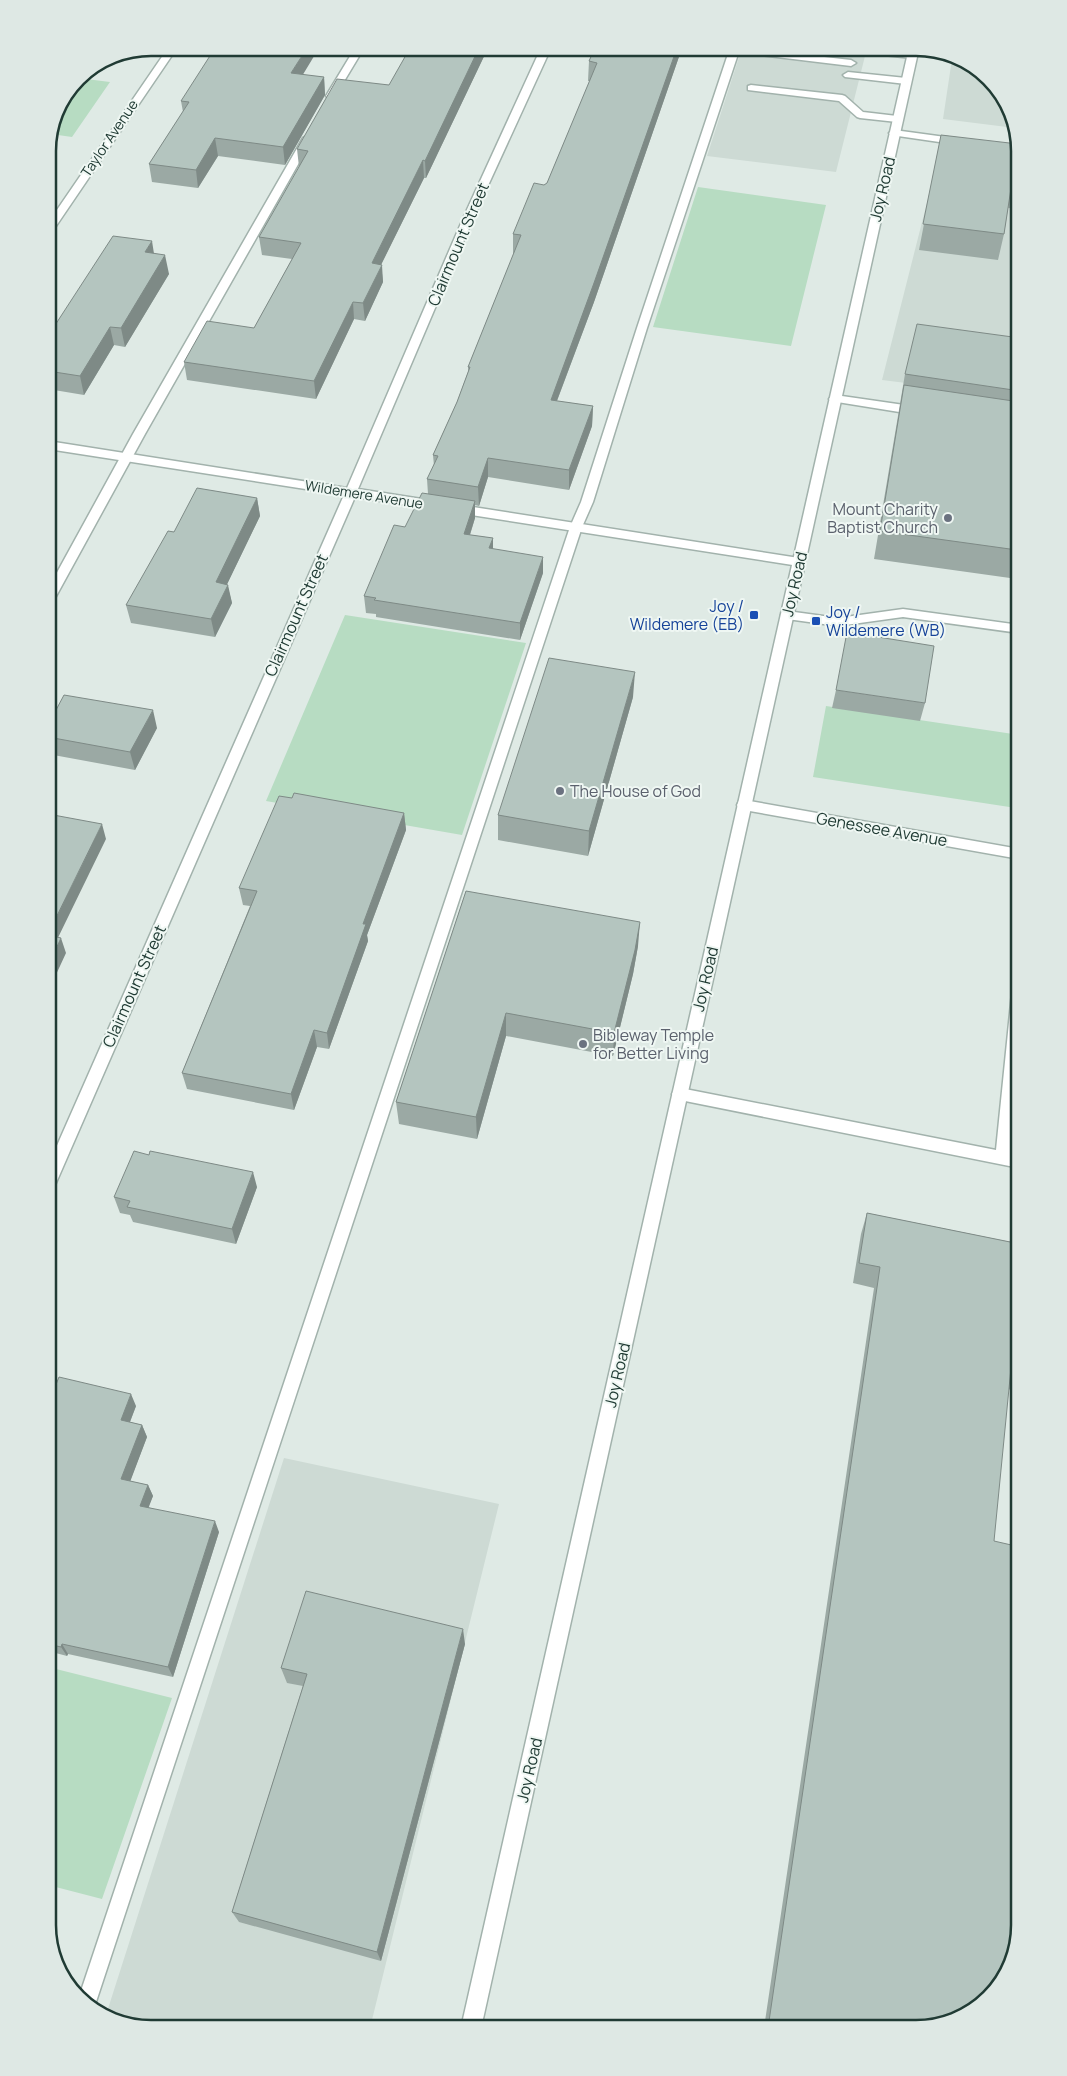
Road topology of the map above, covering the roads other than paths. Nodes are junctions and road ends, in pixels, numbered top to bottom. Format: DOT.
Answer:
graph roads {
  1 [pos="167,56"];
  2 [pos="354,56"];
  3 [pos="542,56"];
  4 [pos="732,56"];
  5 [pos="789,56"];
  6 [pos="853,56"];
  7 [pos="912,56"];
  8 [pos="851,63"];
  9 [pos="906,81"];
  10 [pos="845,87"];
  11 [pos="751,88"];
  12 [pos="325,108"];
  13 [pos="315,125"];
  14 [pos="896,126"];
  15 [pos="970,143"];
  16 [pos="56,218"];
  17 [pos="836,399"];
  18 [pos="934,413"];
  19 [pos="56,446"];
  20 [pos="126,457"];
  21 [pos="350,492"];
  22 [pos="576,527"];
  23 [pos="799,562"];
  24 [pos="56,585"];
  25 [pos="787,615"];
  26 [pos="1011,628"];
  27 [pos="744,805"];
  28 [pos="1011,852"];
  29 [pos="1011,1080"];
  30 [pos="680,1094"];
  31 [pos="1003,1158"];
  32 [pos="1011,1159"];
  33 [pos="56,1165"];
  34 [pos="89,1996"];
  35 [pos="473,2020"];
  1 -- 16 [label="street, Taylor Avenue"];
  2 -- 12 [label="street"];
  3 -- 21 [label="street, Clairmount Street"];
  4 -- 22 [label="street"];
  5 -- 8 [label="street"];
  6 -- 8 [label="street"];
  7 -- 9 [label="street, Joy Road"];
  8 -- 10 [label="street"];
  9 -- 10 [label="street"];
  9 -- 14 [label="street, Joy Road"];
  10 -- 11 [label="street"];
  10 -- 14 [label="street"];
  13 -- 20 [label="street"];
  14 -- 15 [label="street"];
  14 -- 17 [label="street, Joy Road"];
  17 -- 18 [label="street"];
  17 -- 23 [label="street, Joy Road"];
  19 -- 20 [label="street, Wildemere Avenue"];
  20 -- 21 [label="street, Wildemere Avenue"];
  20 -- 24 [label="street"];
  21 -- 22 [label="street, Wildemere Avenue"];
  21 -- 33 [label="street, Clairmount Street"];
  22 -- 23 [label="street, Wildemere Avenue"];
  22 -- 34 [label="street"];
  23 -- 25 [label="street, Joy Road"];
  25 -- 26 [label="street"];
  25 -- 27 [label="street, Joy Road"];
  27 -- 28 [label="street, Genessee Avenue"];
  27 -- 30 [label="street, Joy Road"];
  29 -- 31 [label="street"];
  30 -- 31 [label="street"];
  30 -- 35 [label="street, Joy Road"];
  31 -- 32 [label="street"];
}
